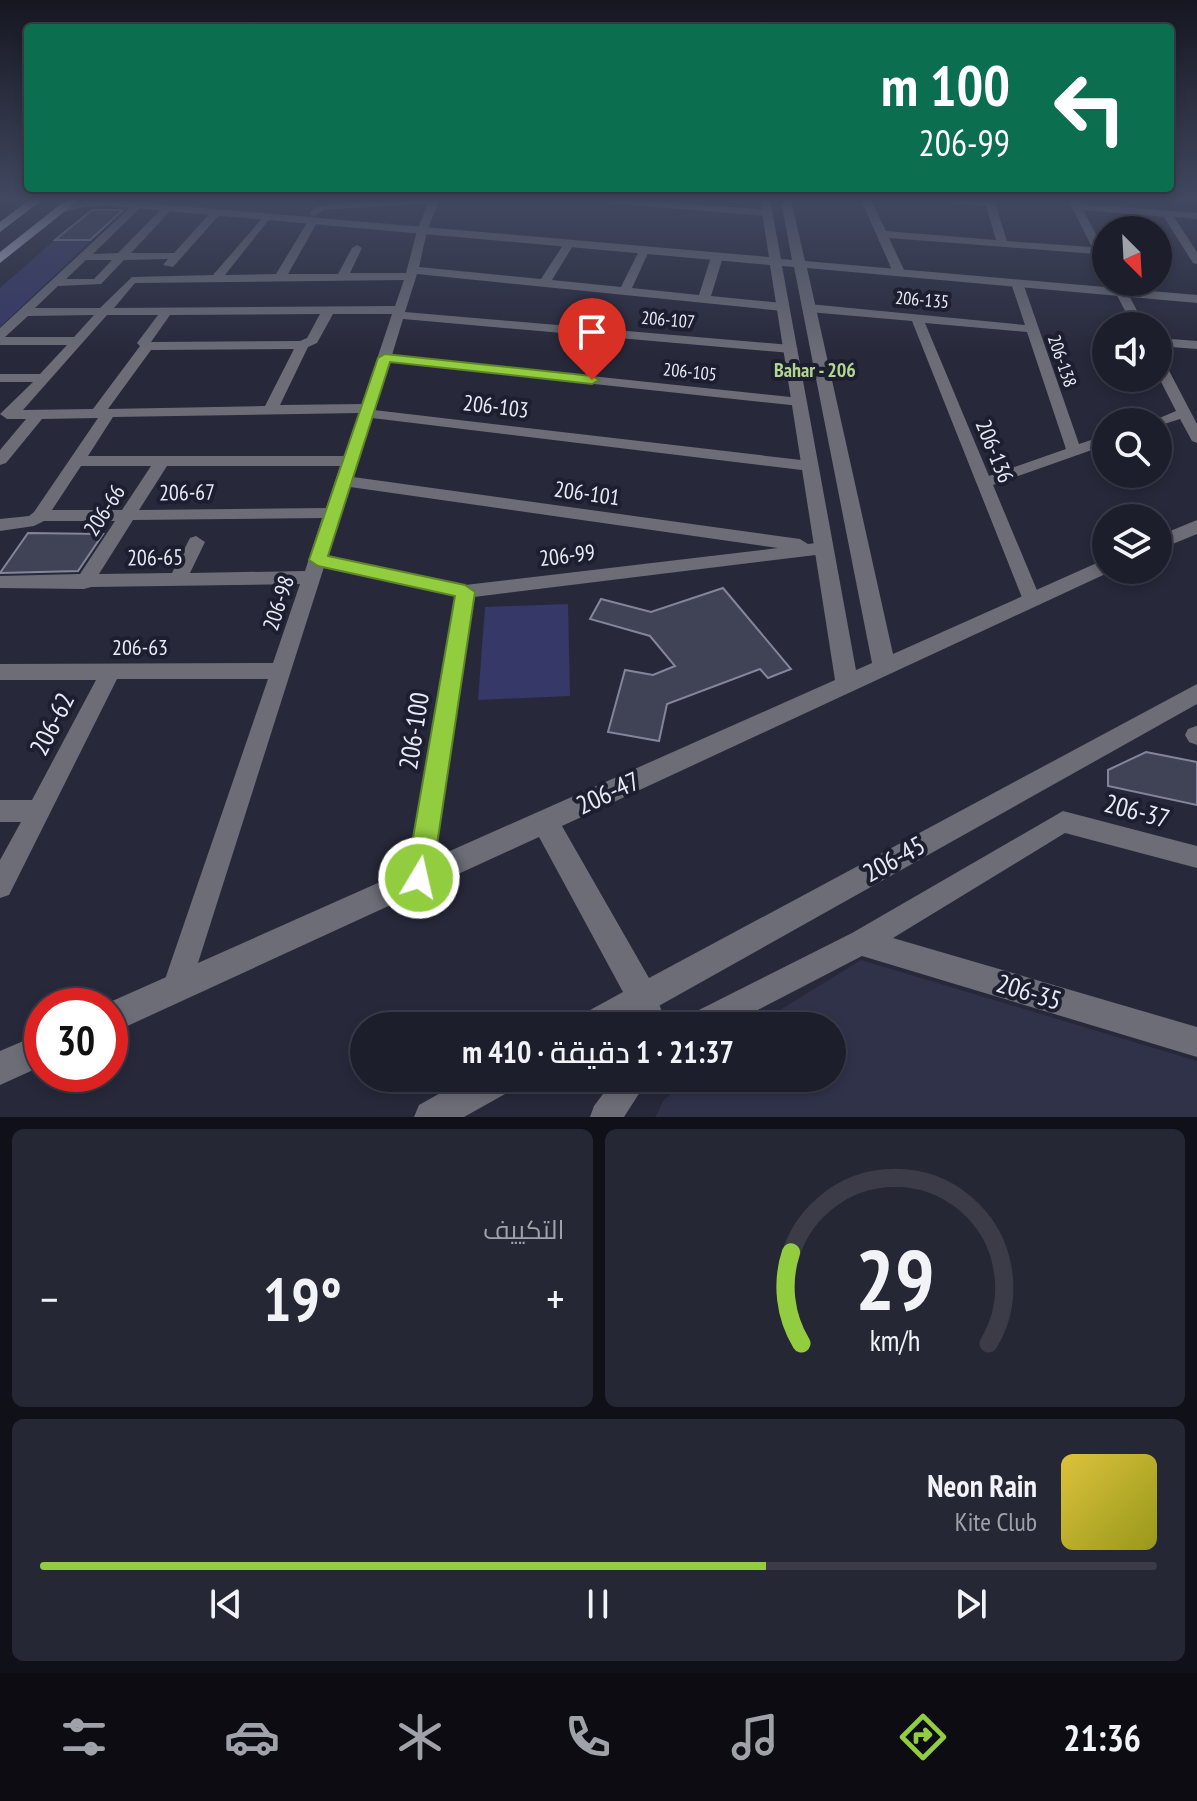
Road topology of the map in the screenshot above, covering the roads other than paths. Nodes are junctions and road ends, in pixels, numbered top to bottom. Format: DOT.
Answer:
graph roads {
  1 [pos="88,252"];
  2 [pos="127,252"];
  3 [pos="181,252"];
  4 [pos="238,252"];
  5 [pos="294,252"];
  6 [pos="355,252"];
  7 [pos="417,252"];
  8 [pos="564,252"];
  9 [pos="643,252"];
  10 [pos="658,252"];
  11 [pos="708,252"];
  12 [pos="774,252"];
  13 [pos="797,252"];
  14 [pos="890,252"];
  15 [pos="177,256"];
  16 [pos="83,257"];
  17 [pos="123,257"];
  18 [pos="717,257"];
  19 [pos="775,258"];
  20 [pos="799,264"];
  21 [pos="899,272"];
  22 [pos="412,273"];
  23 [pos="342,277"];
  24 [pos="280,278"];
  25 [pos="157,279"];
  26 [pos="216,279"];
  27 [pos="56,283"];
  28 [pos="545,283"];
  29 [pos="1017,283"];
  30 [pos="1092,286"];
  31 [pos="625,291"];
  32 [pos="1172,295"];
  33 [pos="704,299"];
  34 [pos="1197,299"];
  35 [pos="783,307"];
  36 [pos="809,308"];
  37 [pos="328,311"];
  38 [pos="24,312"];
  39 [pos="100,312"];
  40 [pos="166,312"];
  41 [pos="400,312"];
  42 [pos="917,318"];
  43 [pos="1032,329"];
  44 [pos="0,338"];
  45 [pos="76,341"];
  46 [pos="1172,343"];
  47 [pos="303,345"];
  48 [pos="1197,345"];
  49 [pos="147,346"];
  50 [pos="791,349"];
  51 [pos="385,358"];
  52 [pos="0,378"];
  53 [pos="44,378"];
  54 [pos="1172,390"];
  55 [pos="800,402"];
  56 [pos="270,410"];
  57 [pos="367,410"];
  58 [pos="1184,413"];
  59 [pos="103,414"];
  60 [pos="6,415"];
  61 [pos="37,415"];
  62 [pos="1172,417"];
  63 [pos="1197,438"];
  64 [pos="1092,445"];
  65 [pos="1074,451"];
  66 [pos="0,460"];
  67 [pos="76,461"];
  68 [pos="162,461"];
  69 [pos="350,461"];
  70 [pos="810,466"];
  71 [pos="344,481"];
  72 [pos="984,483"];
  73 [pos="333,513"];
  74 [pos="127,515"];
  75 [pos="33,520"];
  76 [pos="0,525"];
  77 [pos="1197,526"];
  78 [pos="1172,538"];
  79 [pos="196,542"];
  80 [pos="824,548"];
  81 [pos="315,568"];
  82 [pos="1092,573"];
  83 [pos="177,581"];
  84 [pos="0,582"];
  85 [pos="84,583"];
  86 [pos="465,592"];
  87 [pos="1032,600"];
  88 [pos="884,666"];
  89 [pos="281,671"];
  90 [pos="0,672"];
  91 [pos="110,672"];
  92 [pos="847,683"];
  93 [pos="1197,693"];
  94 [pos="0,811"];
  95 [pos="39,811"];
  96 [pos="545,822"];
  97 [pos="1197,857"];
  98 [pos="419,878"];
  99 [pos="0,886"];
  100 [pos="861,942"];
  101 [pos="176,988"];
  102 [pos="643,997"];
  103 [pos="128,1010"];
  104 [pos="617,1012"];
  105 [pos="648,1012"];
  106 [pos="724,1012"];
  107 [pos="1197,1042"];
  108 [pos="24,1057"];
  109 [pos="0,1068"];
  110 [pos="475,1092"];
  111 [pos="624,1092"];
  112 [pos="431,1117"];
  113 [pos="605,1117"];
  1 -- 16 [label="street"];
  2 -- 17 [label="street"];
  3 -- 15 [label="street"];
  4 -- 26 [label="street"];
  5 -- 24 [label="street"];
  6 -- 23 [label="street"];
  7 -- 22 [label="street, 206-98"];
  8 -- 28 [label="street"];
  9 -- 31 [label="street"];
  10 -- 18 [label="street"];
  11 -- 19 [label="street"];
  12 -- 19 [label="street"];
  13 -- 20 [label="street"];
  14 -- 21 [label="street"];
  15 -- 17 [label="street"];
  15 -- 25 [label="street"];
  16 -- 17 [label="street"];
  16 -- 27 [label="street"];
  17 -- 27 [label="street"];
  18 -- 19 [label="street"];
  18 -- 33 [label="street"];
  19 -- 20 [label="street"];
  19 -- 35 [label="street"];
  20 -- 21 [label="street"];
  20 -- 36 [label="street"];
  21 -- 29 [label="street"];
  22 -- 23 [label="street"];
  22 -- 28 [label="street"];
  22 -- 41 [label="street, 206-98"];
  23 -- 24 [label="street"];
  24 -- 26 [label="street"];
  25 -- 26 [label="street"];
  25 -- 39 [label="street"];
  27 -- 38 [label="street"];
  28 -- 31 [label="street"];
  29 -- 30 [label="street"];
  29 -- 43 [label="street, 206-138"];
  31 -- 33 [label="street"];
  32 -- 34 [label="street"];
  33 -- 35 [label="street"];
  35 -- 50 [label="street"];
  36 -- 42 [label="street, 206-135"];
  36 -- 88 [label="street"];
  37 -- 40 [label="street, 206-107"];
  37 -- 41 [label="street, 206-107"];
  37 -- 47 [label="street"];
  38 -- 39 [label="street, 206-107"];
  38 -- 44 [label="street"];
  39 -- 40 [label="street, 206-107"];
  39 -- 45 [label="street"];
  40 -- 49 [label="street"];
  41 -- 50 [label="street, 206-107"];
  41 -- 51 [label="street, 206-98"];
  42 -- 43 [label="street, 206-135"];
  42 -- 72 [label="street, 206-136"];
  43 -- 65 [label="street, 206-138"];
  44 -- 45 [label="street"];
  45 -- 53 [label="street"];
  46 -- 48 [label="street"];
  47 -- 49 [label="street"];
  47 -- 56 [label="street"];
  49 -- 59 [label="street"];
  50 -- 55 [label="street"];
  51 -- 55 [label="street, 206-105"];
  51 -- 57 [label="street, 206-98"];
  52 -- 53 [label="street"];
  53 -- 60 [label="street"];
  54 -- 58 [label="street"];
  55 -- 70 [label="street"];
  56 -- 57 [label="street, 206-103"];
  56 -- 59 [label="street, 206-103"];
  57 -- 69 [label="street, 206-98"];
  57 -- 70 [label="street, 206-103"];
  58 -- 62 [label="street"];
  58 -- 63 [label="street"];
  59 -- 61 [label="street, 206-103"];
  59 -- 67 [label="street"];
  60 -- 61 [label="street, 206-103"];
  61 -- 66 [label="street"];
  64 -- 65 [label="street"];
  65 -- 72 [label="street"];
  67 -- 68 [label="street"];
  67 -- 75 [label="street"];
  68 -- 69 [label="street"];
  68 -- 74 [label="street, 206-66"];
  69 -- 71 [label="street, 206-98"];
  70 -- 80 [label="street"];
  71 -- 73 [label="street, 206-98"];
  71 -- 80 [label="street, 206-101"];
  72 -- 87 [label="street, 206-136"];
  73 -- 74 [label="street, 206-67"];
  73 -- 81 [label="street, 206-98"];
  74 -- 75 [label="street, 206-67"];
  74 -- 85 [label="street, 206-66"];
  75 -- 76 [label="street, 206-67"];
  77 -- 78 [label="street"];
  79 -- 83 [label="street"];
  80 -- 86 [label="street, 206-99"];
  80 -- 92 [label="street"];
  81 -- 83 [label="street, 206-65"];
  81 -- 86 [label="street, 206-99"];
  81 -- 89 [label="street, 206-98"];
  82 -- 87 [label="street, 206-47"];
  83 -- 85 [label="street, 206-65"];
  84 -- 85 [label="street, 206-65"];
  86 -- 98 [label="street, 206-100"];
  87 -- 88 [label="street, 206-47"];
  88 -- 92 [label="street, 206-47"];
  89 -- 91 [label="street, 206-63"];
  89 -- 101 [label="street, 206-98"];
  90 -- 91 [label="street, 206-63"];
  91 -- 95 [label="street, 206-62"];
  92 -- 96 [label="street, 206-47"];
  93 -- 102 [label="street, 206-45"];
  94 -- 95 [label="street"];
  95 -- 99 [label="street, 206-62"];
  96 -- 98 [label="street, 206-47"];
  96 -- 102 [label="street"];
  97 -- 100 [label="street, 206-37"];
  98 -- 101 [label="street, 206-47"];
  100 -- 106 [label="street"];
  100 -- 107 [label="street, 206-35"];
  101 -- 103 [label="street, 206-47"];
  102 -- 104 [label="street, 206-45"];
  102 -- 105 [label="street"];
  108 -- 109 [label="street"];
  110 -- 112 [label="street"];
  111 -- 113 [label="street"];
}
